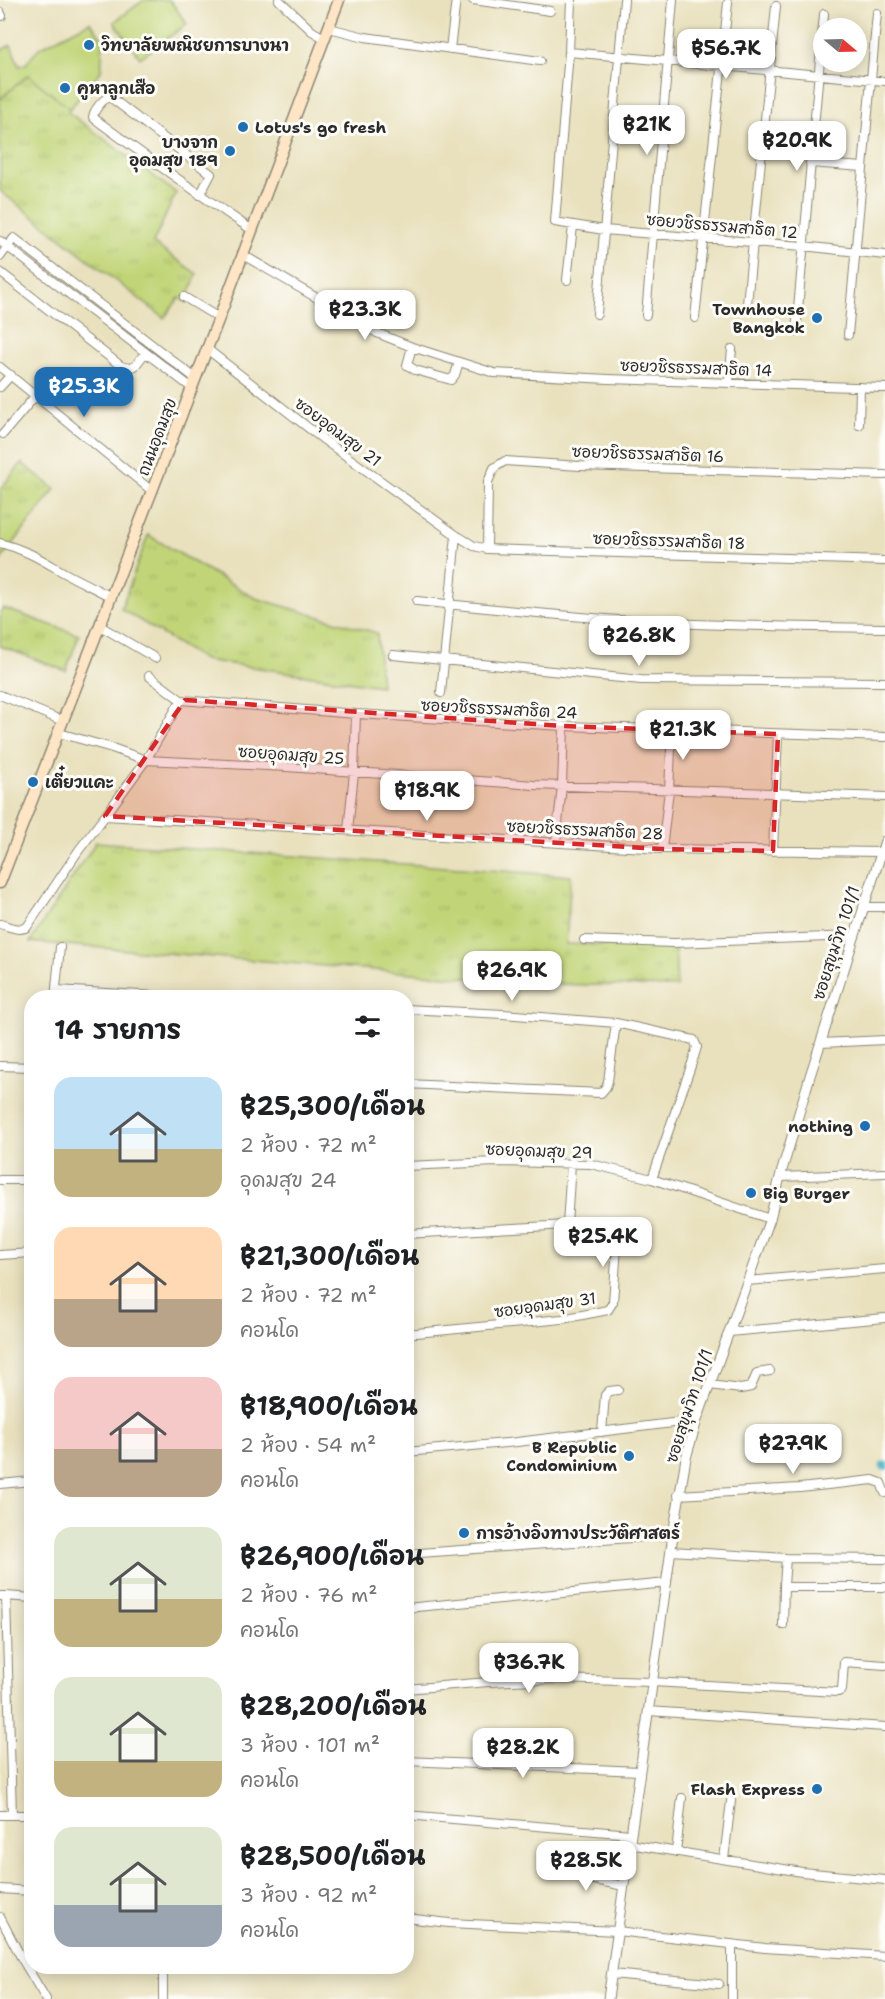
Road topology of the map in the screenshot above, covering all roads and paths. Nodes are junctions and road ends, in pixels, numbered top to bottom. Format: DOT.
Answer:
graph roads {
  1 [pos="279,0"];
  2 [pos="339,0"];
  3 [pos="456,0"];
  4 [pos="473,0"];
  5 [pos="571,0"];
  6 [pos="624,0"];
  7 [pos="673,0"];
  8 [pos="728,3"];
  9 [pos="776,6"];
  10 [pos="550,11"];
  11 [pos="877,13"];
  12 [pos="824,14"];
  13 [pos="326,33"];
  14 [pos="450,49"];
  15 [pos="569,52"];
  16 [pos="619,57"];
  17 [pos="540,61"];
  18 [pos="668,62"];
  19 [pos="721,67"];
  20 [pos="769,71"];
  21 [pos="819,75"];
  22 [pos="870,80"];
  23 [pos="885,81"];
  24 [pos="810,163"];
  25 [pos="863,167"];
  26 [pos="200,195"];
  27 [pos="573,226"];
  28 [pos="252,230"];
  29 [pos="604,230"];
  30 [pos="652,234"];
  31 [pos="703,239"];
  32 [pos="0,242"];
  33 [pos="753,243"];
  34 [pos="803,246"];
  35 [pos="8,248"];
  36 [pos="855,253"];
  37 [pos="243,255"];
  38 [pos="885,255"];
  39 [pos="0,257"];
  40 [pos="0,272"];
  41 [pos="567,280"];
  42 [pos="184,297"];
  43 [pos="747,304"];
  44 [pos="597,314"];
  45 [pos="646,315"];
  46 [pos="219,318"];
  47 [pos="695,318"];
  48 [pos="796,332"];
  49 [pos="848,335"];
  50 [pos="412,347"];
  51 [pos="156,348"];
  52 [pos="207,349"];
  53 [pos="732,349"];
  54 [pos="147,354"];
  55 [pos="459,362"];
  56 [pos="0,367"];
  57 [pos="11,375"];
  58 [pos="193,383"];
  59 [pos="729,383"];
  60 [pos="0,387"];
  61 [pos="860,387"];
  62 [pos="885,388"];
  63 [pos="36,395"];
  64 [pos="859,425"];
  65 [pos="3,434"];
  66 [pos="885,474"];
  67 [pos="152,491"];
  68 [pos="456,535"];
  69 [pos="0,543"];
  70 [pos="487,549"];
  71 [pos="885,561"];
  72 [pos="111,597"];
  73 [pos="417,601"];
  74 [pos="450,605"];
  75 [pos="100,626"];
  76 [pos="885,628"];
  77 [pos="393,655"];
  78 [pos="155,658"];
  79 [pos="442,660"];
  80 [pos="148,676"];
  81 [pos="885,682"];
  82 [pos="441,693"];
  83 [pos="0,695"];
  84 [pos="181,700"];
  85 [pos="356,714"];
  86 [pos="63,721"];
  87 [pos="564,726"];
  88 [pos="672,730"];
  89 [pos="59,733"];
  90 [pos="778,734"];
  91 [pos="885,737"];
  92 [pos="146,760"];
  93 [pos="354,773"];
  94 [pos="562,786"];
  95 [pos="669,790"];
  96 [pos="776,793"];
  97 [pos="885,797"];
  98 [pos="105,816"];
  99 [pos="348,830"];
  100 [pos="885,841"];
  101 [pos="556,842"];
  102 [pos="662,849"];
  103 [pos="773,850"];
  104 [pos="881,852"];
  105 [pos="0,883"];
  106 [pos="863,907"];
  107 [pos="885,907"];
  108 [pos="0,924"];
  109 [pos="854,936"];
  110 [pos="584,940"];
  111 [pos="60,947"];
  112 [pos="55,990"];
  113 [pos="414,1009"];
  114 [pos="616,1023"];
  115 [pos="885,1040"];
  116 [pos="820,1043"];
  117 [pos="0,1066"];
  118 [pos="24,1067"];
  119 [pos="414,1084"];
  120 [pos="571,1163"];
  121 [pos="414,1166"];
  122 [pos="885,1173"];
  123 [pos="780,1177"];
  124 [pos="652,1179"];
  125 [pos="0,1180"];
  126 [pos="24,1180"];
  127 [pos="770,1219"];
  128 [pos="567,1225"];
  129 [pos="414,1234"];
  130 [pos="24,1254"];
  131 [pos="0,1255"];
  132 [pos="885,1269"];
  133 [pos="747,1281"];
  134 [pos="885,1318"];
  135 [pos="729,1332"];
  136 [pos="414,1333"];
  137 [pos="770,1371"];
  138 [pos="710,1385"];
  139 [pos="618,1390"];
  140 [pos="697,1420"];
  141 [pos="602,1432"];
  142 [pos="414,1451"];
  143 [pos="24,1482"];
  144 [pos="0,1484"];
  145 [pos="885,1493"];
  146 [pos="678,1495"];
  147 [pos="672,1535"];
  148 [pos="671,1551"];
  149 [pos="414,1553"];
  150 [pos="786,1558"];
  151 [pos="885,1559"];
  152 [pos="667,1583"];
  153 [pos="784,1586"];
  154 [pos="885,1587"];
  155 [pos="3,1596"];
  156 [pos="24,1597"];
  157 [pos="414,1607"];
  158 [pos="783,1625"];
  159 [pos="885,1665"];
  160 [pos="652,1682"];
  161 [pos="414,1688"];
  162 [pos="648,1711"];
  163 [pos="885,1726"];
  164 [pos="414,1761"];
  165 [pos="640,1771"];
  166 [pos="682,1798"];
  167 [pos="731,1801"];
  168 [pos="0,1815"];
  169 [pos="12,1815"];
  170 [pos="24,1815"];
  171 [pos="414,1816"];
  172 [pos="630,1839"];
  173 [pos="675,1852"];
  174 [pos="724,1860"];
  175 [pos="557,1866"];
  176 [pos="885,1880"];
  177 [pos="624,1886"];
  178 [pos="0,1889"];
  179 [pos="24,1890"];
  180 [pos="0,1917"];
  181 [pos="414,1919"];
  182 [pos="617,1931"];
  183 [pos="732,1944"];
  184 [pos="885,1956"];
  185 [pos="24,1962"];
  186 [pos="31,1974"];
  187 [pos="164,1974"];
  188 [pos="611,1974"];
  189 [pos="719,1984"];
  190 [pos="46,1999"];
  191 [pos="163,1999"];
  192 [pos="608,1999"];
  193 [pos="732,1999"];
  1 -- 13 [label="street"];
  2 -- 13 [label="main road, ถนนอุดมสุข"];
  3 -- 14 [label="street"];
  4 -- 10 [label="street"];
  5 -- 15 [label="street"];
  6 -- 16 [label="street"];
  7 -- 18 [label="street"];
  8 -- 19 [label="street"];
  9 -- 20 [label="street"];
  11 -- 22 [label="street"];
  12 -- 21 [label="street"];
  13 -- 14 [label="street"];
  13 -- 28 [label="main road, ถนนอุดมสุข"];
  14 -- 17 [label="street"];
  15 -- 16 [label="street"];
  15 -- 27 [label="street, ซอยวชิรธรรมสาธิต 12"];
  16 -- 18 [label="street"];
  16 -- 29 [label="street"];
  18 -- 19 [label="street"];
  18 -- 30 [label="street"];
  19 -- 20 [label="street"];
  19 -- 31 [label="street"];
  20 -- 21 [label="street"];
  20 -- 33 [label="street"];
  21 -- 22 [label="street"];
  21 -- 24 [label="street"];
  22 -- 23 [label="street"];
  22 -- 25 [label="street"];
  24 -- 25 [label="street"];
  24 -- 34 [label="street"];
  25 -- 36 [label="street"];
  26 -- 26 [label="street"];
  26 -- 28 [label="street"];
  27 -- 29 [label="street, ซอยวชิรธรรมสาธิต 12"];
  27 -- 41 [label="street"];
  28 -- 37 [label="main road, ถนนอุดมสุข"];
  29 -- 30 [label="street, ซอยวชิรธรรมสาธิต 12"];
  29 -- 44 [label="street"];
  30 -- 31 [label="street, ซอยวชิรธรรมสาธิต 12"];
  30 -- 45 [label="street"];
  31 -- 33 [label="street, ซอยวชิรธรรมสาธิต 12"];
  31 -- 47 [label="street"];
  32 -- 35 [label="street"];
  33 -- 34 [label="street, ซอยวชิรธรรมสาธิต 12"];
  33 -- 43 [label="street"];
  34 -- 36 [label="street, ซอยวชิรธรรมสาธิต 12"];
  34 -- 48 [label="street"];
  35 -- 39 [label="street"];
  35 -- 51 [label="street"];
  35 -- 54 [label="street"];
  36 -- 38 [label="street, ซอยวชิรธรรมสาธิต 12"];
  36 -- 49 [label="street"];
  37 -- 46 [label="main road, ถนนอุดมสุข"];
  37 -- 50 [label="street, ซอยวชิรธรรมสาธิต 14"];
  40 -- 54 [label="street"];
  42 -- 46 [label="street"];
  46 -- 52 [label="main road, ถนนอุดมสุข"];
  50 -- 55 [label="street, ซอยวชิรธรรมสาธิต 14"];
  50 -- 55 [label="street"];
  51 -- 54 [label="street"];
  51 -- 58 [label="street"];
  52 -- 58 [label="main road, ถนนอุดมสุข"];
  52 -- 68 [label="street, ซอยอุดมสุข 21"];
  53 -- 59 [label="street"];
  54 -- 58 [label="street"];
  55 -- 59 [label="street, ซอยวชิรธรรมสาธิต 14"];
  56 -- 57 [label="street"];
  57 -- 60 [label="street"];
  57 -- 63 [label="street"];
  58 -- 67 [label="main road, ถนนอุดมสุข"];
  59 -- 61 [label="street, ซอยวชิรธรรมสาธิต 14"];
  61 -- 62 [label="street, ซอยวชิรธรรมสาธิต 14"];
  61 -- 64 [label="street"];
  63 -- 65 [label="street"];
  63 -- 67 [label="street"];
  66 -- 70 [label="street, ซอยวชิรธรรมสาธิต 16"];
  67 -- 72 [label="main road, ถนนอุดมสุข"];
  68 -- 70 [label="street, ซอยวชิรธรรมสาธิต 18"];
  68 -- 74 [label="street"];
  69 -- 72 [label="street"];
  70 -- 71 [label="street, ซอยวชิรธรรมสาธิต 18"];
  72 -- 75 [label="main road, ถนนอุดมสุข"];
  73 -- 74 [label="street"];
  74 -- 76 [label="street"];
  74 -- 79 [label="street"];
  75 -- 78 [label="street"];
  75 -- 86 [label="main road, ถนนอุดมสุข"];
  77 -- 79 [label="street"];
  79 -- 81 [label="street"];
  79 -- 82 [label="street"];
  80 -- 84 [label="street"];
  83 -- 86 [label="street"];
  84 -- 85 [label="street, ซอยวชิรธรรมสาธิต 24"];
  84 -- 92 [label="street"];
  85 -- 87 [label="street, ซอยวชิรธรรมสาธิต 24"];
  85 -- 93 [label="street"];
  86 -- 89 [label="main road, ถนนอุดมสุข"];
  87 -- 88 [label="street, ซอยวชิรธรรมสาธิต 24"];
  87 -- 94 [label="street"];
  88 -- 90 [label="street, ซอยวชิรธรรมสาธิต 24"];
  88 -- 95 [label="street"];
  89 -- 92 [label="street, ซอยอุดมสุข 25"];
  89 -- 105 [label="main road, ถนนอุดมสุข"];
  90 -- 91 [label="street, ซอยวชิรธรรมสาธิต 24"];
  90 -- 96 [label="street"];
  92 -- 93 [label="street, ซอยอุดมสุข 25"];
  92 -- 98 [label="street"];
  93 -- 94 [label="street, ซอยอุดมสุข 25"];
  93 -- 99 [label="street"];
  94 -- 95 [label="street, ซอยอุดมสุข 25"];
  94 -- 101 [label="street"];
  95 -- 96 [label="street, ซอยอุดมสุข 25"];
  95 -- 102 [label="street"];
  96 -- 97 [label="street, ซอยอุดมสุข 25"];
  96 -- 103 [label="street"];
  98 -- 99 [label="street, ซอยวชิรธรรมสาธิต 28"];
  98 -- 108 [label="street"];
  99 -- 101 [label="street, ซอยวชิรธรรมสาธิต 28"];
  100 -- 104 [label="street, ซอยสุขุมวิท 101/1"];
  101 -- 102 [label="street, ซอยวชิรธรรมสาธิต 28"];
  102 -- 103 [label="street, ซอยวชิรธรรมสาธิต 28"];
  103 -- 104 [label="street, ซอยวชิรธรรมสาธิต 28"];
  104 -- 106 [label="street, ซอยสุขุมวิท 101/1"];
  106 -- 107 [label="street"];
  106 -- 109 [label="street, ซอยสุขุมวิท 101/1"];
  109 -- 110 [label="street"];
  109 -- 116 [label="street, ซอยสุขุมวิท 101/1"];
  111 -- 112 [label="street"];
  113 -- 114 [label="street"];
  114 -- 119 [label="street"];
  114 -- 124 [label="street"];
  115 -- 116 [label="street"];
  116 -- 123 [label="street, ซอยสุขุมวิท 101/1"];
  117 -- 118 [label="street"];
  120 -- 121 [label="street, ซอยอุดมสุข 29"];
  120 -- 124 [label="street, ซอยอุดมสุข 29"];
  120 -- 128 [label="street"];
  122 -- 123 [label="street"];
  123 -- 127 [label="street, ซอยสุขุมวิท 101/1"];
  124 -- 127 [label="street, ซอยอุดมสุข 29"];
  125 -- 126 [label="street"];
  127 -- 133 [label="street, ซอยสุขุมวิท 101/1"];
  128 -- 129 [label="street, ซอยอุดมสุข 31"];
  128 -- 136 [label="street, ซอยอุดมสุข 31"];
  130 -- 131 [label="street"];
  132 -- 133 [label="street"];
  133 -- 135 [label="street, ซอยสุขุมวิท 101/1"];
  134 -- 135 [label="street"];
  135 -- 138 [label="street, ซอยสุขุมวิท 101/1"];
  137 -- 138 [label="street"];
  138 -- 140 [label="street, ซอยสุขุมวิท 101/1"];
  139 -- 141 [label="street"];
  140 -- 141 [label="street"];
  140 -- 146 [label="street, ซอยสุขุมวิท 101/1"];
  141 -- 142 [label="street"];
  143 -- 144 [label="street"];
  145 -- 146 [label="street"];
  146 -- 147 [label="street, ซอยสุขุมวิท 101/1"];
  147 -- 148 [label="street, ซอยสุขุมวิท 101/1"];
  147 -- 149 [label="street"];
  148 -- 150 [label="street"];
  148 -- 152 [label="street, ซอยสุขุมวิท 101/1"];
  150 -- 151 [label="street"];
  150 -- 153 [label="street"];
  152 -- 157 [label="street"];
  152 -- 160 [label="street, ซอยสุขุมวิท 101/1"];
  153 -- 154 [label="street"];
  153 -- 158 [label="street"];
  155 -- 156 [label="street"];
  155 -- 169 [label="street"];
  159 -- 160 [label="street"];
  160 -- 161 [label="street"];
  160 -- 162 [label="street, ซอยสุขุมวิท 101/1"];
  162 -- 163 [label="street"];
  162 -- 165 [label="street, ซอยสุขุมวิท 101/1"];
  164 -- 165 [label="street"];
  165 -- 172 [label="street, ซอยสุขุมวิท 101/1"];
  166 -- 173 [label="street"];
  167 -- 174 [label="street"];
  168 -- 169 [label="street"];
  169 -- 170 [label="street"];
  171 -- 172 [label="street"];
  172 -- 173 [label="street"];
  172 -- 177 [label="street, ซอยสุขุมวิท 101/1"];
  173 -- 174 [label="street"];
  174 -- 176 [label="street"];
  175 -- 177 [label="street"];
  177 -- 182 [label="street, ซอยสุขุมวิท 101/1"];
  178 -- 179 [label="street"];
  180 -- 185 [label="street"];
  181 -- 182 [label="street"];
  182 -- 183 [label="street"];
  182 -- 188 [label="street, ซอยสุขุมวิท 101/1"];
  183 -- 184 [label="street"];
  183 -- 193 [label="street"];
  186 -- 190 [label="street"];
  187 -- 191 [label="street"];
  188 -- 189 [label="street"];
  188 -- 192 [label="street, ซอยสุขุมวิท 101/1"];
}
